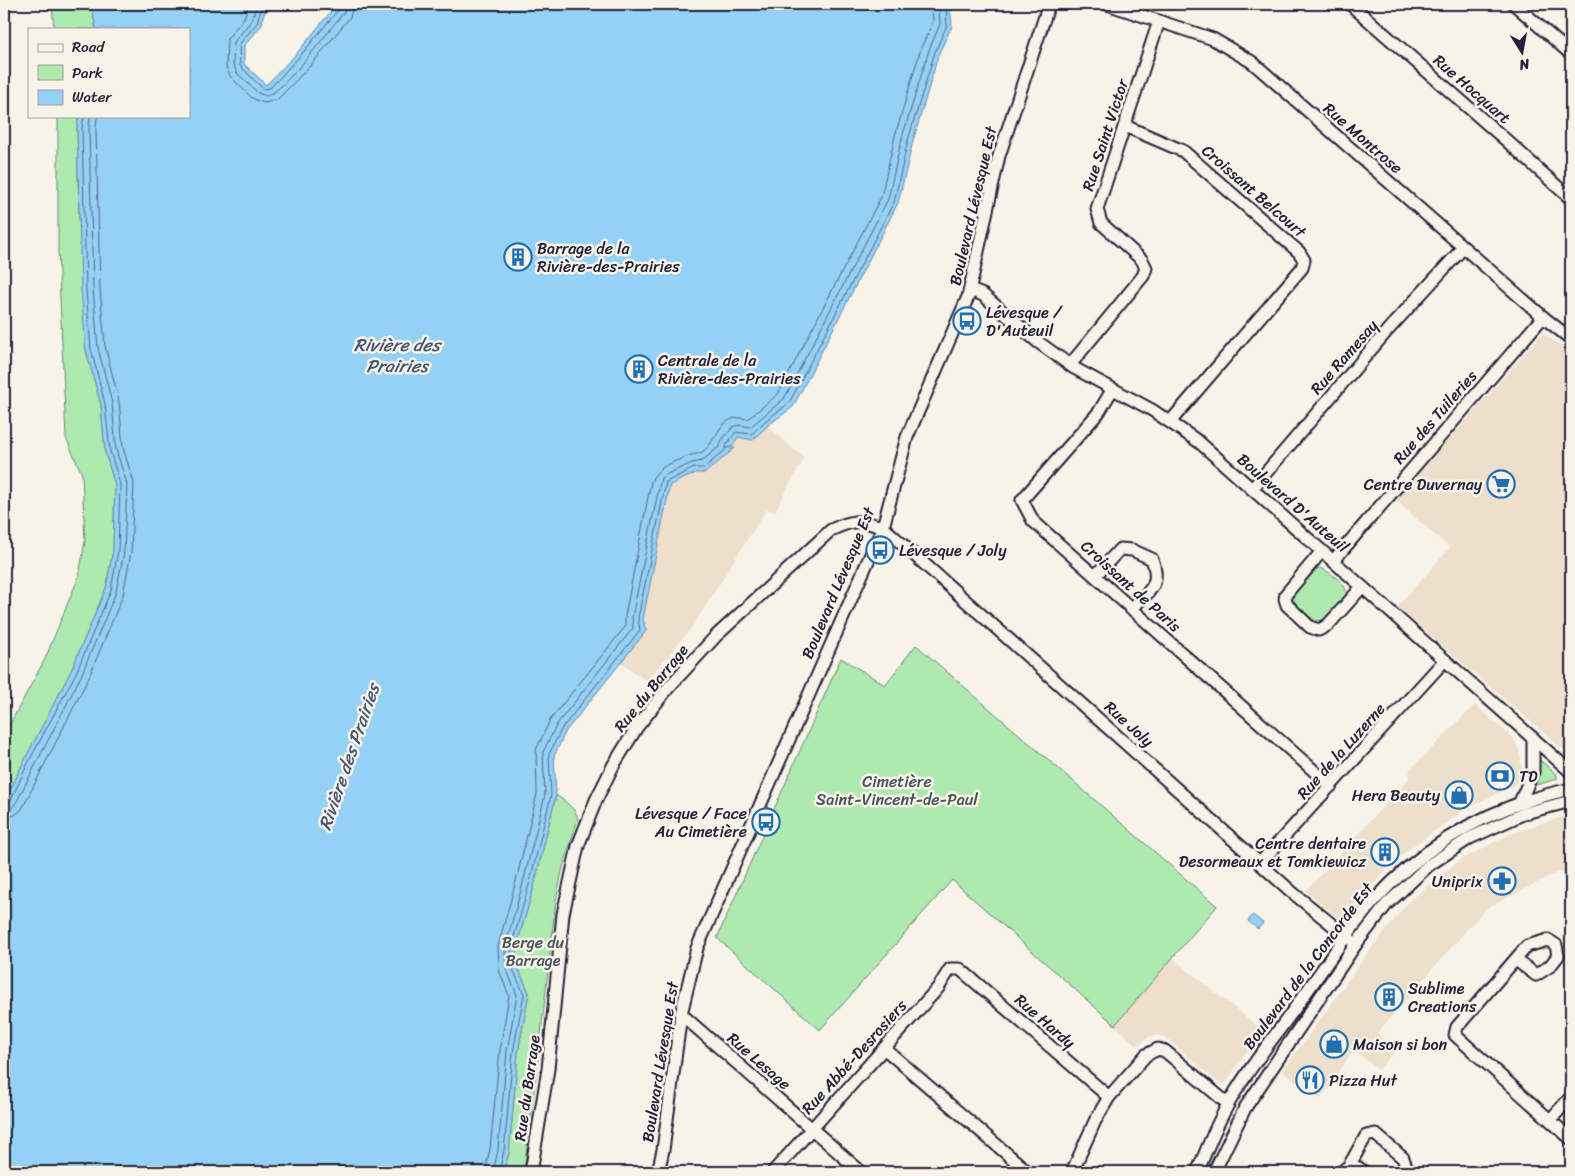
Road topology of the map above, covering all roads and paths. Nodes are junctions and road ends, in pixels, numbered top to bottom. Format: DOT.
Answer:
graph roads {
  1 [pos="1048,4"];
  2 [pos="1107,4"];
  3 [pos="1350,4"];
  4 [pos="1514,4"];
  5 [pos="1159,21"];
  6 [pos="1571,37"];
  7 [pos="1569,52"];
  8 [pos="1125,126"];
  9 [pos="1571,199"];
  10 [pos="1463,248"];
  11 [pos="970,290"];
  12 [pos="1543,317"];
  13 [pos="1571,339"];
  14 [pos="1070,365"];
  15 [pos="1112,390"];
  16 [pos="1170,422"];
  17 [pos="1252,489"];
  18 [pos="883,526"];
  19 [pos="1322,551"];
  20 [pos="1333,561"];
  21 [pos="1095,576"];
  22 [pos="1362,587"];
  23 [pos="1131,609"];
  24 [pos="1445,660"];
  25 [pos="1533,738"];
  26 [pos="1571,772"];
  27 [pos="1332,786"];
  28 [pos="1571,789"];
  29 [pos="1571,801"];
  30 [pos="1520,802"];
  31 [pos="1260,863"];
  32 [pos="1351,941"];
  33 [pos="1516,960"];
  34 [pos="960,969"];
  35 [pos="681,1014"];
  36 [pos="885,1049"];
  37 [pos="1109,1097"];
  38 [pos="1571,1097"];
  39 [pos="1228,1104"];
  40 [pos="1550,1120"];
  41 [pos="812,1129"];
  42 [pos="1571,1139"];
  43 [pos="1345,1169"];
  44 [pos="531,1172"];
  45 [pos="658,1172"];
  46 [pos="773,1172"];
  47 [pos="861,1172"];
  48 [pos="1028,1172"];
  49 [pos="1072,1172"];
  50 [pos="1197,1172"];
  51 [pos="1214,1172"];
  52 [pos="1364,1172"];
  53 [pos="1408,1172"];
  1 -- 11 [label="street, Boulevard Lévesque Est"];
  2 -- 5 [label="street, Rue Montrose"];
  3 -- 9 [label="street, Rue Hocquart"];
  4 -- 7 [label="street"];
  5 -- 8 [label="street, Rue Saint Victor"];
  5 -- 10 [label="street, Rue Montrose"];
  6 -- 7 [label="street"];
  8 -- 14 [label="street, Rue Saint Victor"];
  8 -- 16 [label="street, Croissant Belcourt"];
  10 -- 12 [label="street, Rue Montrose"];
  10 -- 17 [label="street, Rue Ramesay"];
  11 -- 14 [label="street, Boulevard D'Auteuil"];
  11 -- 18 [label="street, Boulevard Lévesque Est"];
  12 -- 13 [label="street, Rue Montrose"];
  12 -- 20 [label="street, Rue des Tuileries"];
  14 -- 15 [label="street, Boulevard D'Auteuil"];
  15 -- 16 [label="street, Boulevard D'Auteuil"];
  15 -- 21 [label="street, Croissant de Paris"];
  16 -- 17 [label="street, Boulevard D'Auteuil"];
  17 -- 19 [label="street, Boulevard D'Auteuil"];
  18 -- 31 [label="street, Rue Joly"];
  18 -- 35 [label="street, Boulevard Lévesque Est"];
  18 -- 44 [label="street, Rue du Barrage"];
  19 -- 20 [label="street, Boulevard D'Auteuil"];
  19 -- 22 [label="street"];
  20 -- 22 [label="street, Boulevard D'Auteuil"];
  21 -- 23 [label="street, Croissant de Paris"];
  21 -- 23 [label="street"];
  22 -- 24 [label="street, Boulevard D'Auteuil"];
  23 -- 27 [label="street, Croissant de Paris"];
  24 -- 25 [label="street, Boulevard D'Auteuil"];
  24 -- 27 [label="street, Rue de la Luzerne"];
  25 -- 26 [label="street, Boulevard D'Auteuil"];
  25 -- 30 [label="street"];
  27 -- 31 [label="street, Rue de la Luzerne"];
  28 -- 30 [label="street, Boulevard de la Concorde Est"];
  29 -- 32 [label="street, Boulevard de la Concorde Est"];
  30 -- 32 [label="street, Boulevard de la Concorde Est"];
  31 -- 32 [label="street, Rue Joly"];
  32 -- 39 [label="street, Boulevard de la Concorde Est"];
  32 -- 51 [label="street, Boulevard de la Concorde Est"];
  33 -- 40 [label="street"];
  34 -- 36 [label="street, Rue Abbé-Desrosiers"];
  34 -- 37 [label="street, Rue Hardy"];
  35 -- 41 [label="street, Rue Lesage"];
  35 -- 45 [label="street, Boulevard Lévesque Est"];
  36 -- 41 [label="street, Rue Abbé-Desrosiers"];
  36 -- 48 [label="street"];
  37 -- 39 [label="street"];
  37 -- 49 [label="street"];
  38 -- 40 [label="street"];
  39 -- 50 [label="street, Boulevard de la Concorde Est"];
  40 -- 42 [label="street"];
  41 -- 46 [label="street, Rue Abbé-Desrosiers"];
  41 -- 47 [label="street, Rue Lesage"];
  43 -- 52 [label="street"];
  43 -- 53 [label="street"];
}
